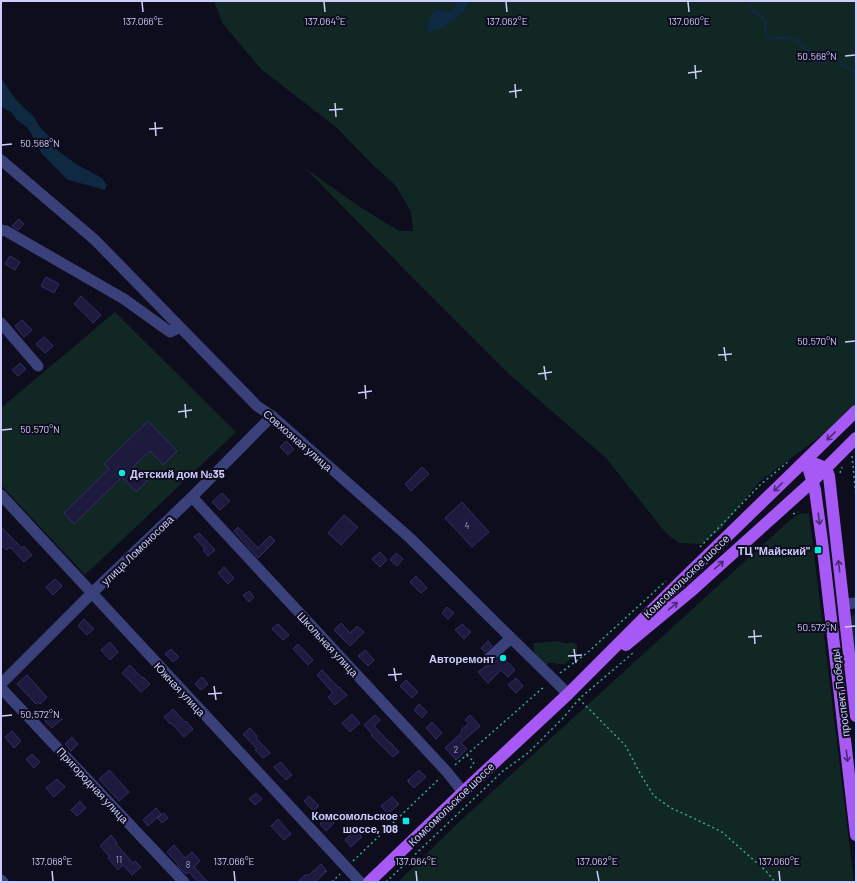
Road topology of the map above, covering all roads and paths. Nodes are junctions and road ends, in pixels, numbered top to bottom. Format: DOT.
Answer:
graph roads {
  1 [pos="1,160"];
  2 [pos="1,230"];
  3 [pos="1,323"];
  4 [pos="180,327"];
  5 [pos="38,366"];
  6 [pos="856,411"];
  7 [pos="272,416"];
  8 [pos="856,438"];
  9 [pos="852,453"];
  10 [pos="806,460"];
  11 [pos="826,468"];
  12 [pos="813,481"];
  13 [pos="1,495"];
  14 [pos="856,496"];
  15 [pos="192,497"];
  16 [pos="798,512"];
  17 [pos="791,515"];
  18 [pos="680,582"];
  19 [pos="654,592"];
  20 [pos="690,592"];
  21 [pos="92,593"];
  22 [pos="856,603"];
  23 [pos="844,604"];
  24 [pos="830,606"];
  25 [pos="511,638"];
  26 [pos="635,652"];
  27 [pos="488,659"];
  28 [pos="553,679"];
  29 [pos="1,684"];
  30 [pos="1,688"];
  31 [pos="573,696"];
  32 [pos="856,716"];
  33 [pos="467,754"];
  34 [pos="470,769"];
  35 [pos="463,792"];
  36 [pos="856,835"];
  37 [pos="184,882"];
  38 [pos="360,882"];
  39 [pos="370,882"];
  40 [pos="386,882"];
  41 [pos="775,882"];
  1 -- 4 [label="street, Совхозная улица"];
  2 -- 4 [label="street"];
  3 -- 5 [label="street"];
  4 -- 7 [label="street, Совхозная улица"];
  6 -- 10 [label="main road, Комсомольское шоссе, one-way"];
  7 -- 15 [label="street, улица Ломоносова"];
  7 -- 25 [label="street, Совхозная улица"];
  8 -- 11 [label="main road, Комсомольское шоссе"];
  9 -- 14 [label="path"];
  10 -- 11 [label="main road"];
  10 -- 12 [label="main road"];
  10 -- 18 [label="main road, Комсомольское шоссе, one-way"];
  11 -- 12 [label="main road, Комсомольское шоссе"];
  23 -- 11 [label="main road, проспект Победы, one-way"];
  20 -- 12 [label="main road, Комсомольское шоссе, one-way"];
  12 -- 24 [label="main road, проспект Победы, one-way"];
  13 -- 21 [label="street, Южная улица"];
  15 -- 21 [label="street, улица Ломоносова"];
  15 -- 35 [label="street, Школьная улица"];
  16 -- 17 [label="path"];
  18 -- 20 [label="main road"];
  18 -- 31 [label="main road, Комсомольское шоссе"];
  19 -- 28 [label="path"];
  31 -- 20 [label="main road, Комсомольское шоссе, one-way"];
  21 -- 29 [label="street, улица Ломоносова"];
  21 -- 38 [label="street, Южная улица"];
  22 -- 23 [label="street"];
  23 -- 24 [label="main road"];
  23 -- 32 [label="main road, проспект Победы"];
  24 -- 36 [label="main road, проспект Победы, one-way"];
  25 -- 27 [label="street"];
  25 -- 28 [label="street, Совхозная улица"];
  26 -- 31 [label="path"];
  28 -- 31 [label="street, Совхозная улица"];
  30 -- 37 [label="street, Пригородная улица"];
  31 -- 35 [label="main road, Комсомольское шоссе"];
  31 -- 40 [label="path"];
  31 -- 41 [label="path"];
  33 -- 34 [label="path"];
  35 -- 39 [label="main road, Комсомольское шоссе"];
}
